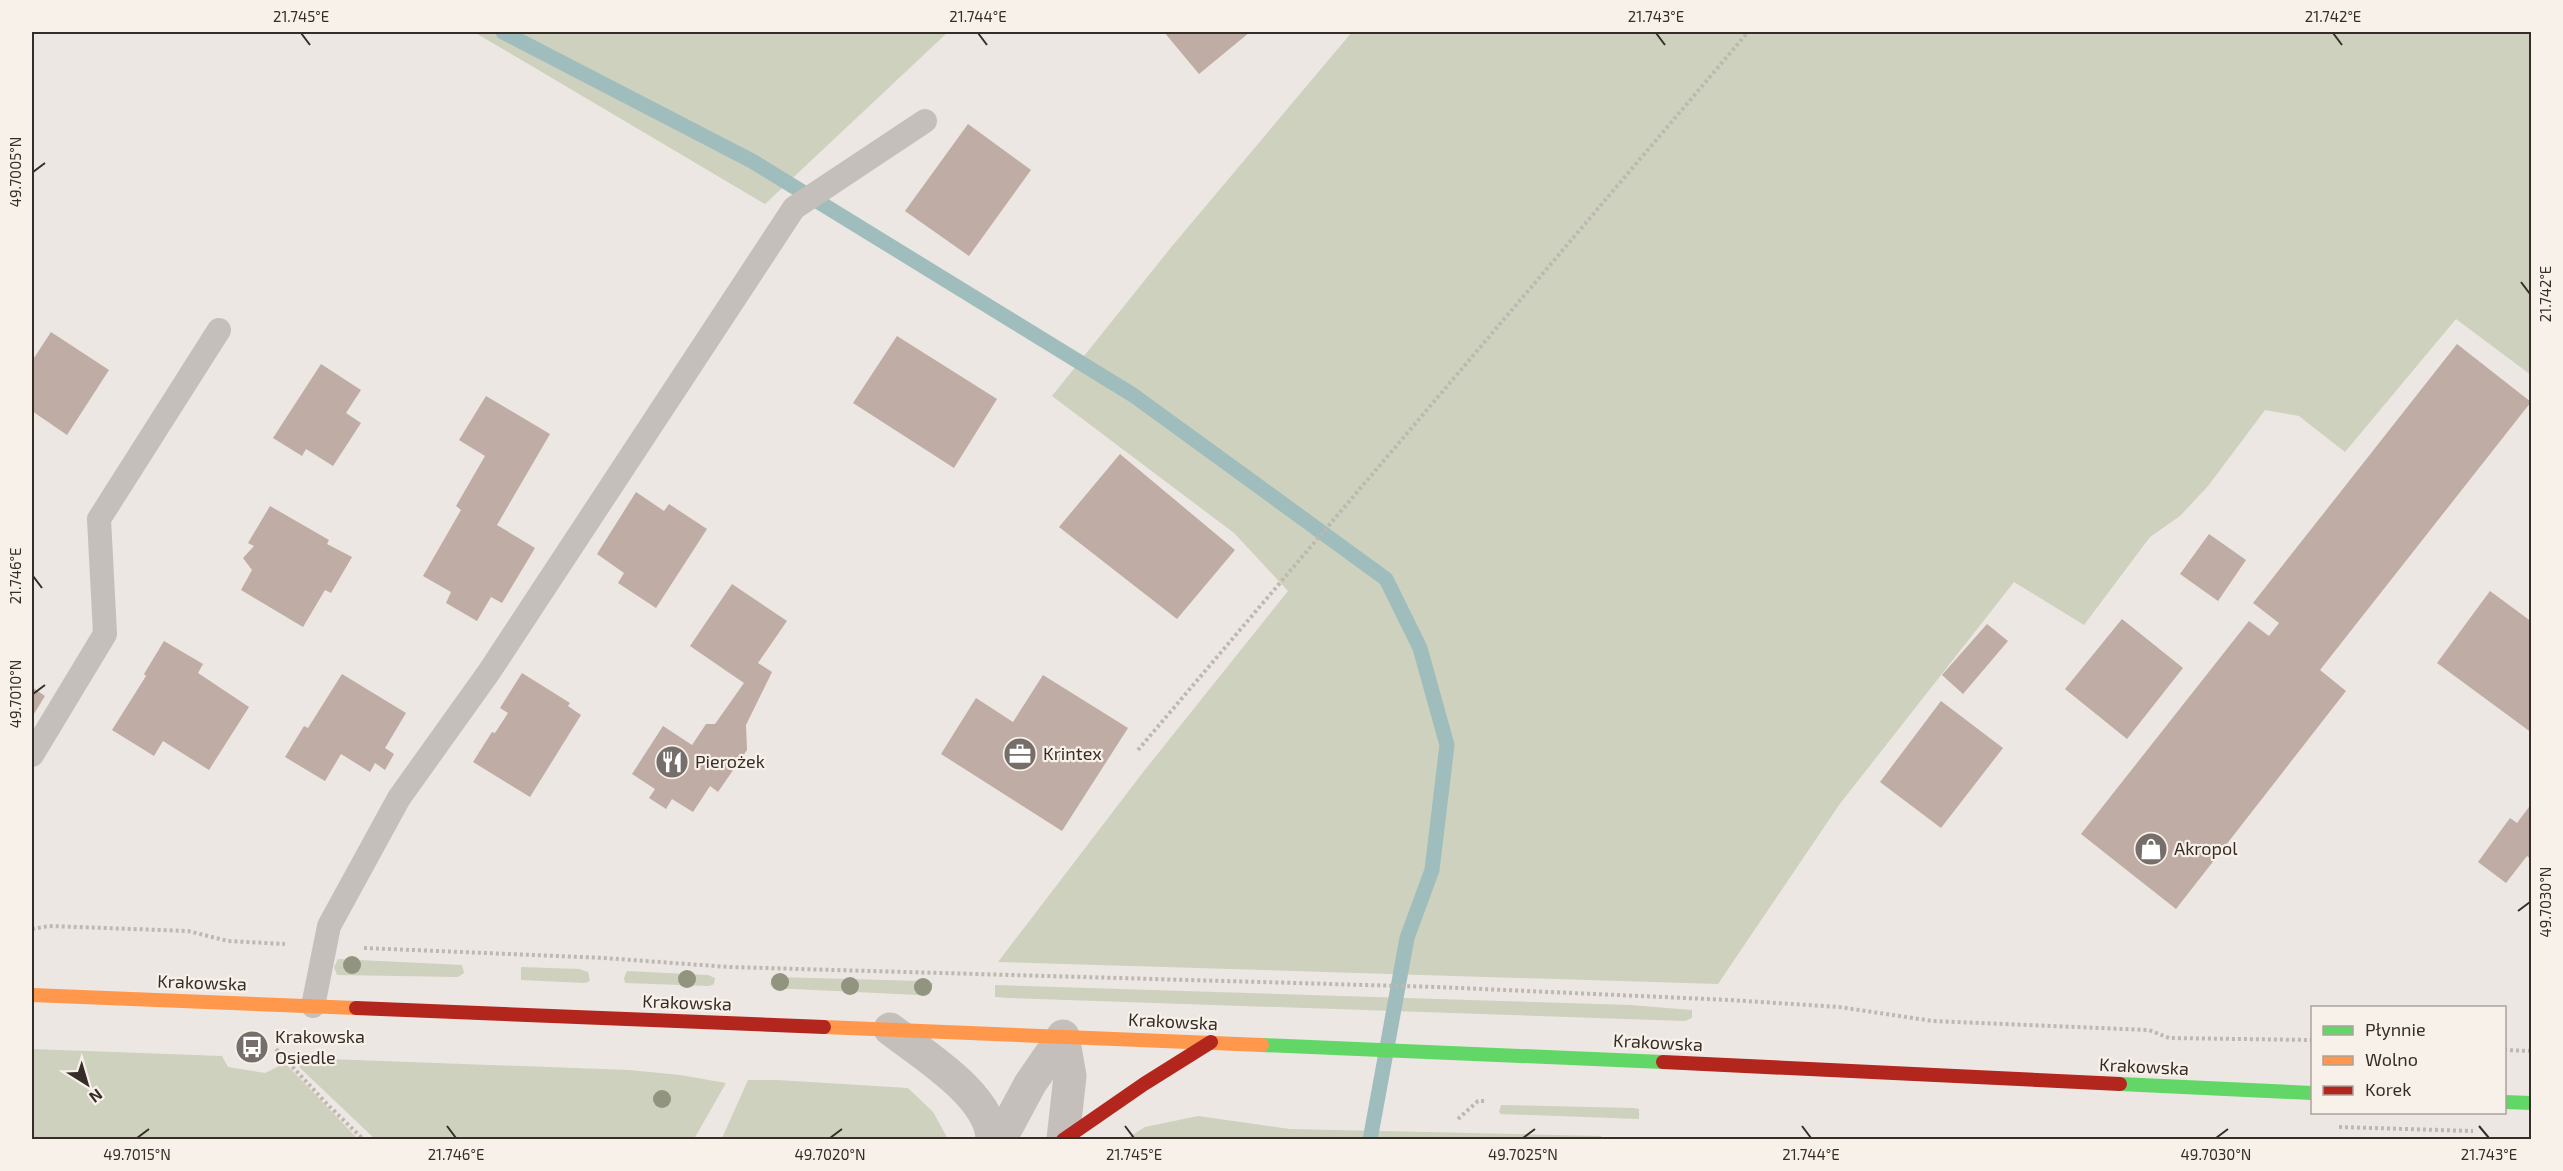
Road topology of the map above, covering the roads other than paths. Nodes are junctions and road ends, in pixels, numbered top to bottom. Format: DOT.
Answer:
graph roads {
  1 [pos="925,121"];
  2 [pos="219,330"];
  3 [pos="32,755"];
  4 [pos="32,994"];
  5 [pos="313,1006"];
  6 [pos="890,1029"];
  7 [pos="1063,1036"];
  8 [pos="1211,1042"];
  9 [pos="2311,1092"];
  10 [pos="2506,1102"];
  11 [pos="2532,1103"];
  12 [pos="1063,1139"];
  13 [pos="993,1140"];
  14 [pos="1000,1140"];
  1 -- 5 [label="lane"];
  2 -- 3 [label="lane"];
  4 -- 5 [label="main road, Krakowska"];
  5 -- 6 [label="main road, Krakowska"];
  6 -- 7 [label="main road, Krakowska"];
  6 -- 13 [label="street"];
  7 -- 8 [label="main road, Krakowska"];
  7 -- 12 [label="street"];
  7 -- 14 [label="street"];
  8 -- 9 [label="main road, Krakowska"];
  8 -- 12 [label="main road"];
  10 -- 11 [label="main road"];
}
